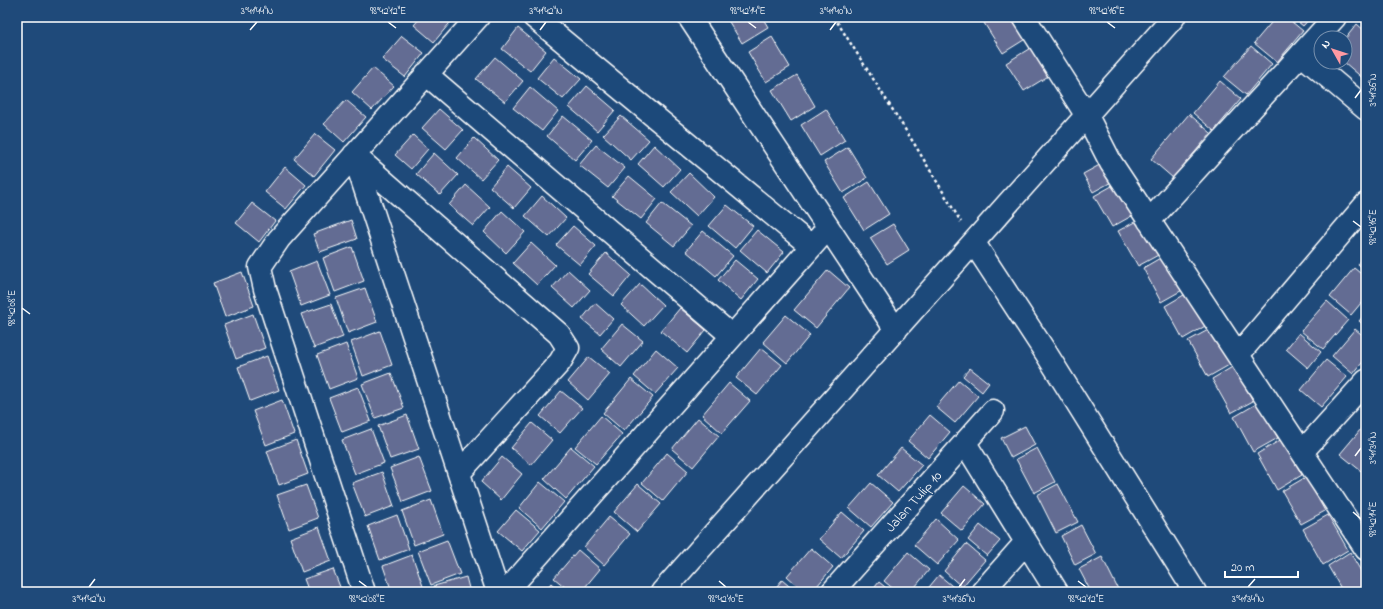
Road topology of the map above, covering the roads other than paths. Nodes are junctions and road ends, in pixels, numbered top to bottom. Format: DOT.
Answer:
graph roads {
  1 [pos="478,17"];
  2 [pos="534,17"];
  3 [pos="689,17"];
  4 [pos="1024,17"];
  5 [pos="1174,17"];
  6 [pos="1335,17"];
  7 [pos="1302,54"];
  8 [pos="426,74"];
  9 [pos="1366,108"];
  10 [pos="1087,116"];
  11 [pos="354,155"];
  12 [pos="1366,204"];
  13 [pos="1149,221"];
  14 [pos="828,228"];
  15 [pos="974,243"];
  16 [pos="811,246"];
  17 [pos="896,330"];
  18 [pos="732,336"];
  19 [pos="1238,355"];
  20 [pos="1366,381"];
  21 [pos="993,411"];
  22 [pos="965,443"];
  23 [pos="1302,452"];
  24 [pos="459,473"];
  25 [pos="1026,542"];
  26 [pos="1366,550"];
  27 [pos="364,592"];
  28 [pos="498,592"];
  29 [pos="506,592"];
  30 [pos="662,592"];
  31 [pos="832,592"];
  32 [pos="982,592"];
  33 [pos="1057,592"];
  34 [pos="1195,592"];
  1 -- 8 [label="street"];
  2 -- 16 [label="street"];
  3 -- 14 [label="street"];
  4 -- 10 [label="street"];
  5 -- 10 [label="street"];
  6 -- 7 [label="street"];
  7 -- 9 [label="street"];
  7 -- 13 [label="street"];
  8 -- 11 [label="street"];
  8 -- 18 [label="street"];
  10 -- 13 [label="street"];
  10 -- 15 [label="street"];
  11 -- 24 [label="street"];
  11 -- 24 [label="street"];
  11 -- 27 [label="street"];
  12 -- 19 [label="street"];
  13 -- 19 [label="street"];
  14 -- 16 [label="street"];
  14 -- 17 [label="street"];
  15 -- 17 [label="street"];
  15 -- 34 [label="street"];
  16 -- 18 [label="street"];
  17 -- 30 [label="street"];
  18 -- 29 [label="street"];
  19 -- 23 [label="street"];
  20 -- 23 [label="street"];
  21 -- 22 [label="street, Jalan Tulip 10"];
  22 -- 25 [label="street"];
  22 -- 31 [label="street, Jalan Tulip 10"];
  23 -- 26 [label="street"];
  24 -- 28 [label="street"];
  25 -- 32 [label="street"];
  25 -- 33 [label="street"];
}
